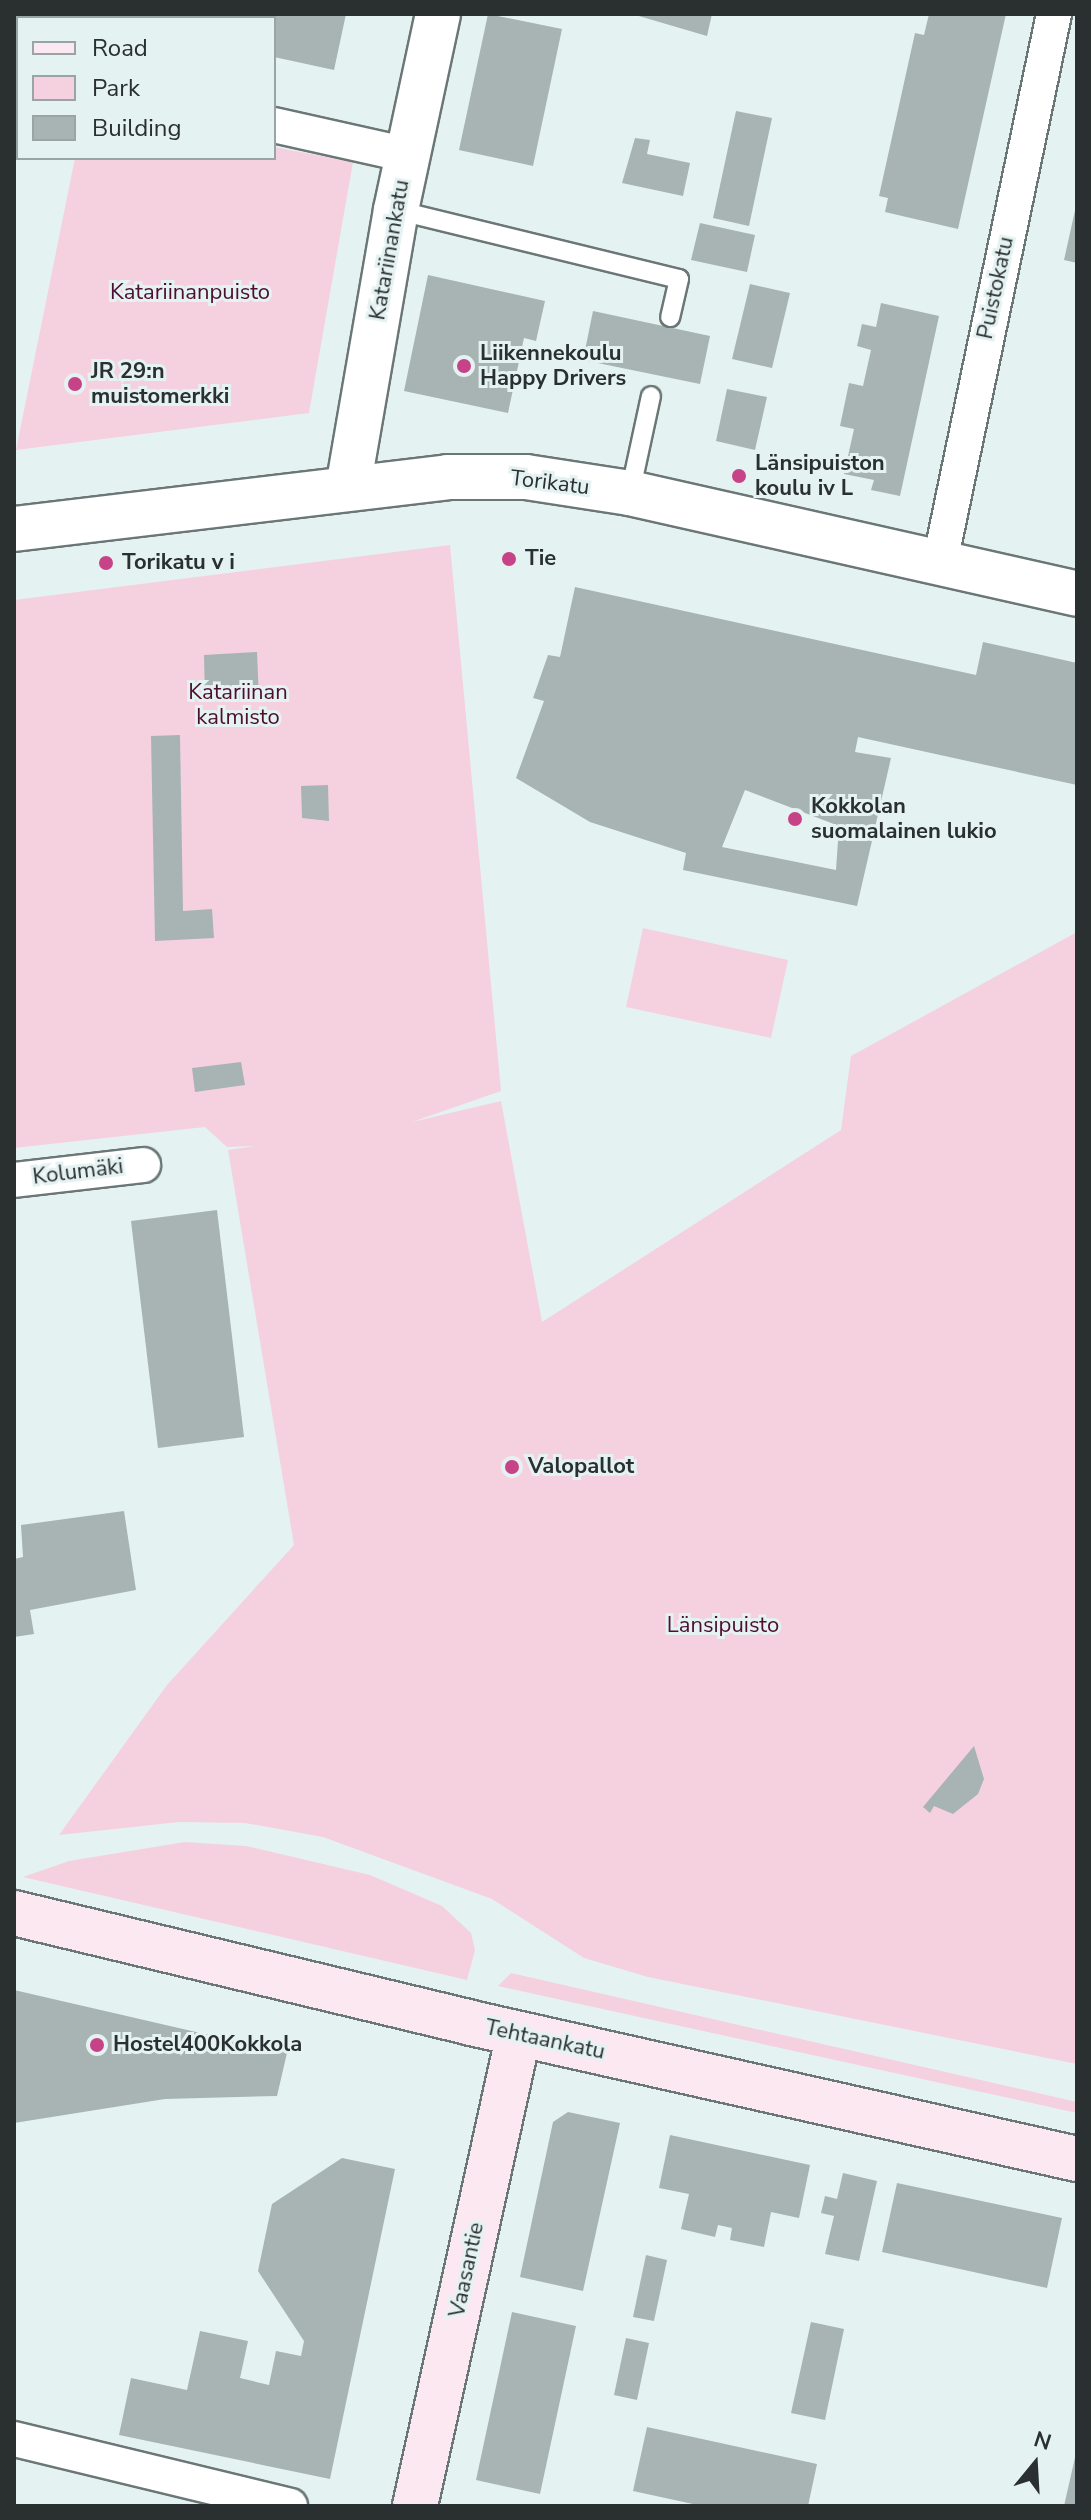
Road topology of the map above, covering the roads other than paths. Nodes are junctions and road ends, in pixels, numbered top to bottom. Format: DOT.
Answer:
graph roads {
  1 [pos="438,14"];
  2 [pos="1054,14"];
  3 [pos="276,125"];
  4 [pos="408,155"];
  5 [pos="396,210"];
  6 [pos="670,317"];
  7 [pos="651,396"];
  8 [pos="348,488"];
  9 [pos="630,493"];
  10 [pos="14,529"];
  11 [pos="940,562"];
  12 [pos="1077,594"];
  13 [pos="143,1165"];
  14 [pos="14,1180"];
  15 [pos="14,1913"];
  16 [pos="519,2034"];
  17 [pos="1077,2159"];
  18 [pos="14,2439"];
  19 [pos="290,2506"];
  20 [pos="415,2506"];
  1 -- 4 [label="street, Katariinankatu"];
  2 -- 11 [label="street, Puistokatu"];
  3 -- 4 [label="street"];
  4 -- 5 [label="street, Katariinankatu"];
  5 -- 6 [label="lane"];
  5 -- 8 [label="street, Katariinankatu"];
  7 -- 9 [label="lane"];
  8 -- 9 [label="street, Torikatu"];
  8 -- 10 [label="street, Torikatu"];
  9 -- 11 [label="street, Torikatu"];
  11 -- 12 [label="street, Torikatu"];
  13 -- 14 [label="street, Kolumäki"];
  15 -- 16 [label="main road, Tehtaankatu"];
  16 -- 17 [label="main road, Tehtaankatu"];
  16 -- 20 [label="main road, Vaasantie"];
  18 -- 19 [label="street"];
}
